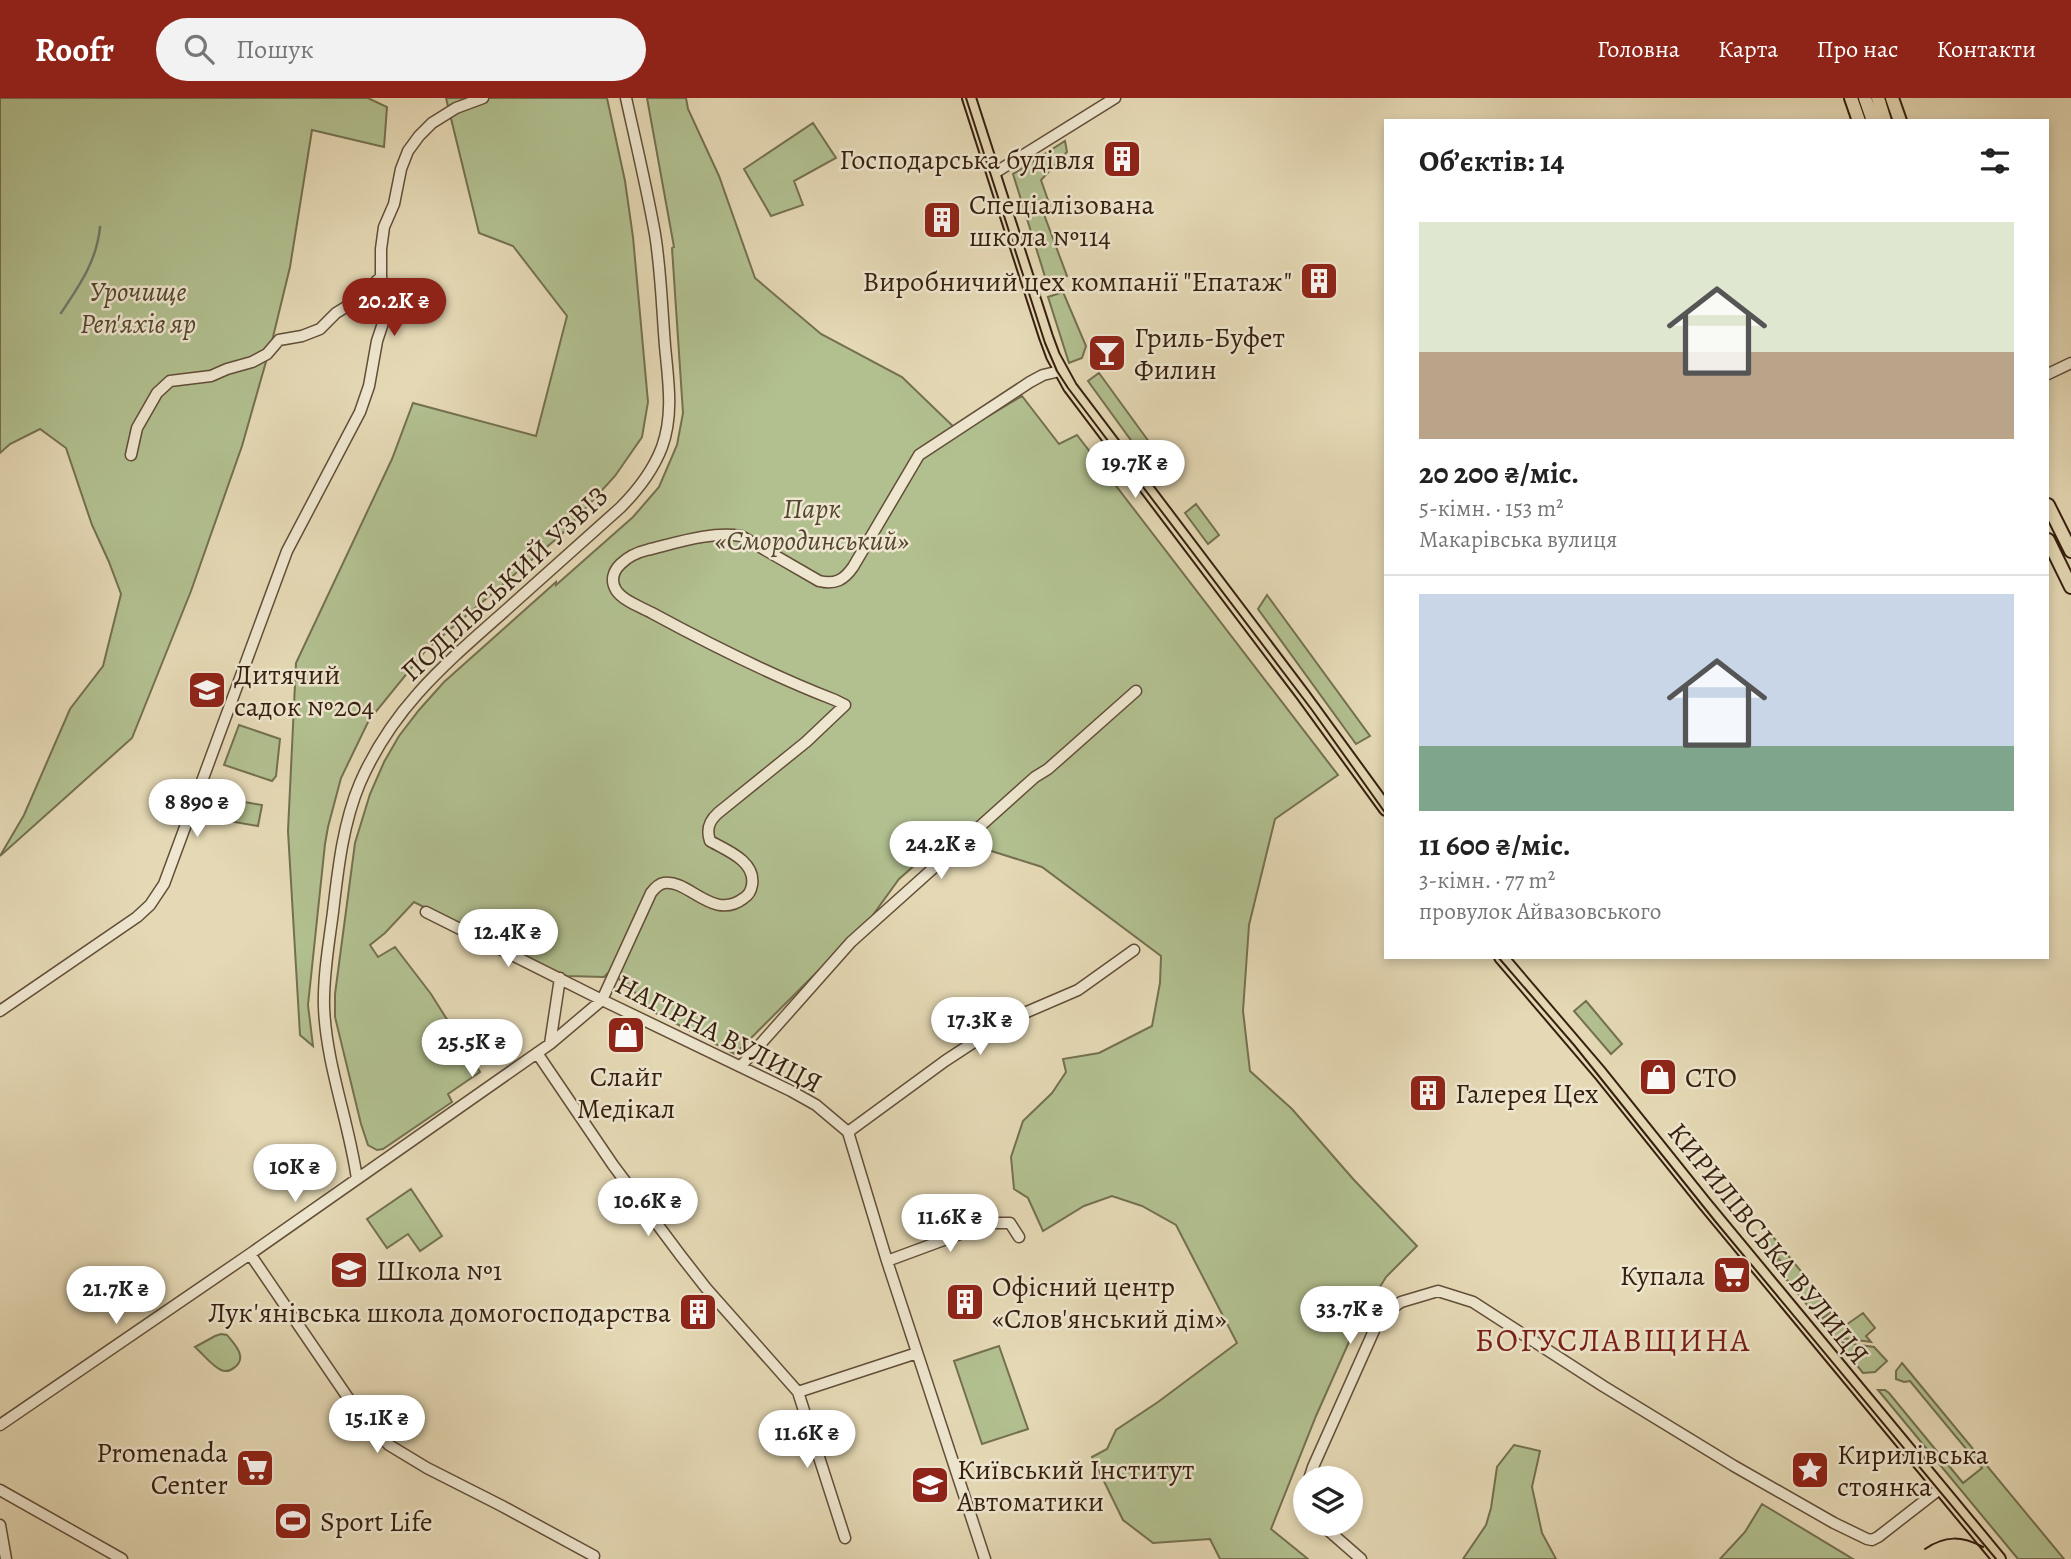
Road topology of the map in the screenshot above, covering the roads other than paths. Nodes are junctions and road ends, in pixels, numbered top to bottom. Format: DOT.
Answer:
graph roads {
  1 [pos="483,98"];
  2 [pos="626,98"];
  3 [pos="969,98"];
  4 [pos="1115,98"];
  5 [pos="1851,98"];
  6 [pos="1865,98"];
  7 [pos="1878,98"];
  8 [pos="1892,98"];
  9 [pos="1858,119"];
  10 [pos="1872,119"];
  11 [pos="1884,119"];
  12 [pos="1899,119"];
  13 [pos="993,174"];
  14 [pos="381,277"];
  15 [pos="2071,363"];
  16 [pos="1060,371"];
  17 [pos="2049,374"];
  18 [pos="131,455"];
  19 [pos="2049,507"];
  20 [pos="2049,542"];
  21 [pos="2071,551"];
  22 [pos="2071,587"];
  23 [pos="1136,691"];
  24 [pos="1384,806"];
  25 [pos="426,912"];
  26 [pos="1134,950"];
  27 [pos="1503,959"];
  28 [pos="561,978"];
  29 [pos="603,1000"];
  30 [pos="0,1011"];
  31 [pos="550,1044"];
  32 [pos="537,1053"];
  33 [pos="741,1066"];
  34 [pos="848,1132"];
  35 [pos="357,1179"];
  36 [pos="1018,1237"];
  37 [pos="250,1254"];
  38 [pos="887,1261"];
  39 [pos="917,1353"];
  40 [pos="798,1392"];
  41 [pos="0,1425"];
  42 [pos="1313,1466"];
  43 [pos="1941,1488"];
  44 [pos="0,1490"];
  45 [pos="0,1525"];
  46 [pos="1335,1536"];
  47 [pos="845,1538"];
  48 [pos="594,1556"];
  49 [pos="6,1559"];
  50 [pos="122,1559"];
  51 [pos="985,1559"];
  52 [pos="1361,1559"];
  53 [pos="1999,1559"];
  1 -- 14 [label="street"];
  2 -- 35 [label="street, ПОДІЛЬСЬКИЙ УЗВІЗ"];
  3 -- 13 [label="main road"];
  4 -- 13 [label="street"];
  5 -- 9 [label="main road"];
  6 -- 10 [label="main road"];
  7 -- 11 [label="main road"];
  8 -- 12 [label="main road"];
  13 -- 16 [label="main road"];
  14 -- 18 [label="street"];
  14 -- 30 [label="street"];
  15 -- 17 [label="street"];
  16 -- 24 [label="main road"];
  16 -- 29 [label="street"];
  19 -- 21 [label="main road"];
  20 -- 22 [label="main road"];
  23 -- 33 [label="street"];
  25 -- 28 [label="street, НАГІРНА ВУЛИЦЯ"];
  26 -- 34 [label="street"];
  27 -- 43 [label="main road, КИРИЛІВСЬКА ВУЛИЦЯ"];
  28 -- 29 [label="street, НАГІРНА ВУЛИЦЯ"];
  28 -- 31 [label="street"];
  29 -- 31 [label="street"];
  29 -- 33 [label="street, НАГІРНА ВУЛИЦЯ"];
  31 -- 32 [label="street"];
  32 -- 35 [label="street"];
  32 -- 40 [label="street"];
  33 -- 34 [label="street, НАГІРНА ВУЛИЦЯ"];
  34 -- 38 [label="street"];
  35 -- 37 [label="street"];
  36 -- 38 [label="street"];
  37 -- 41 [label="street"];
  37 -- 48 [label="street"];
  38 -- 39 [label="street"];
  39 -- 40 [label="street"];
  39 -- 51 [label="street"];
  40 -- 47 [label="street"];
  42 -- 43 [label="street"];
  43 -- 53 [label="main road, КИРИЛІВСЬКА ВУЛИЦЯ"];
  44 -- 50 [label="street"];
  45 -- 49 [label="street"];
  46 -- 52 [label="street"];
}
